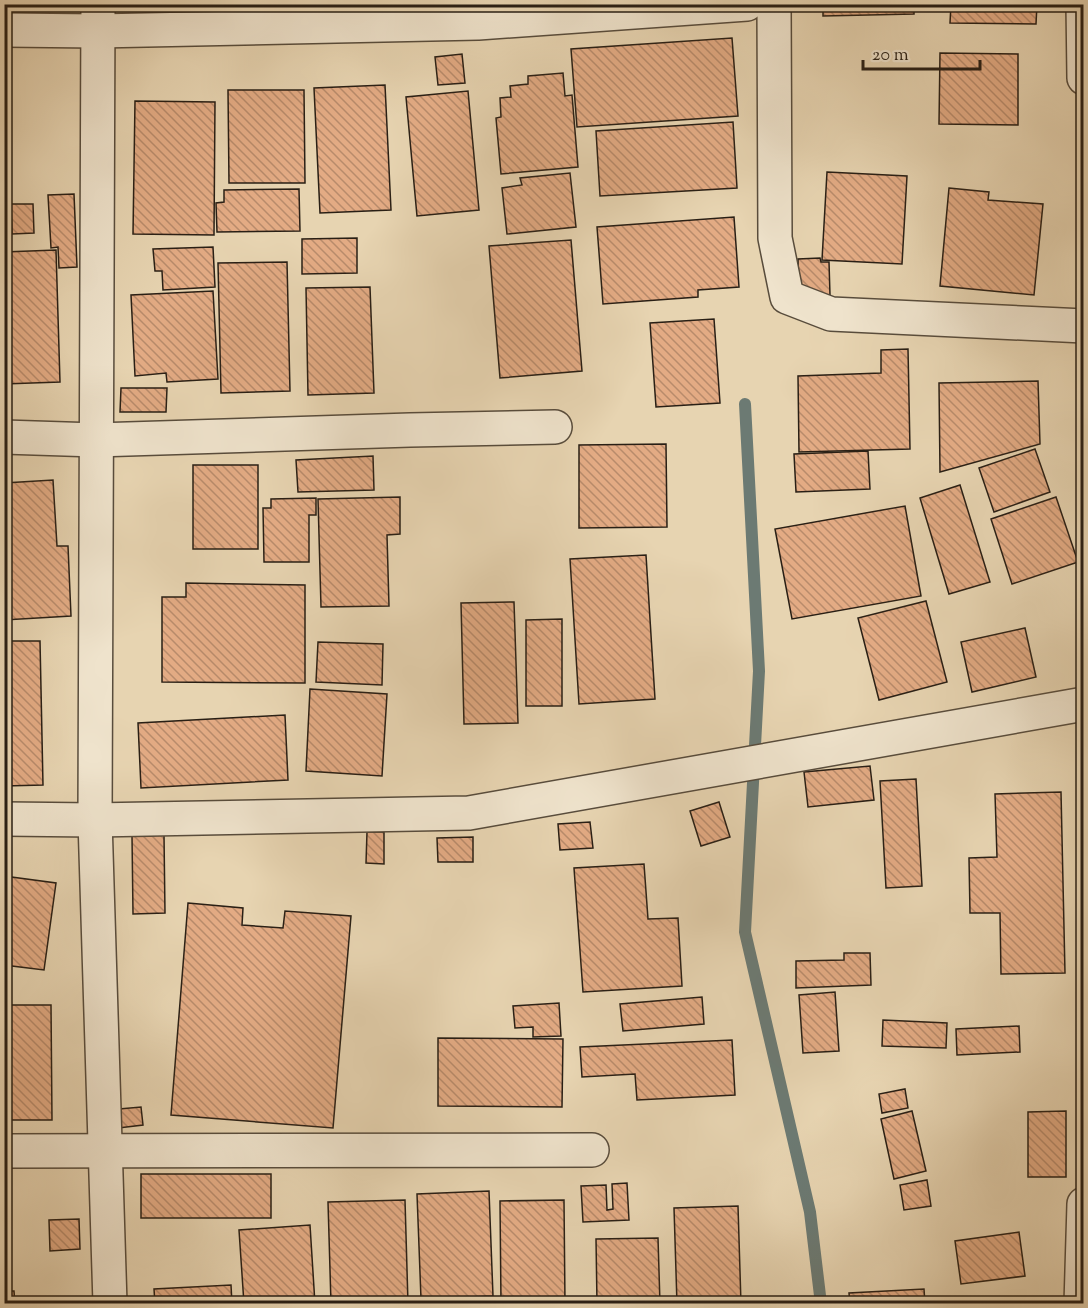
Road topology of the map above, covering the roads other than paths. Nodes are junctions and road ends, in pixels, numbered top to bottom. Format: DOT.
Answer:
graph roads {
  1 [pos="747,4"];
  2 [pos="774,4"];
  3 [pos="98,18"];
  4 [pos="1083,19"];
  5 [pos="4,30"];
  6 [pos="1083,78"];
  7 [pos="1083,326"];
  8 [pos="555,427"];
  9 [pos="4,437"];
  10 [pos="96,440"];
  11 [pos="1083,704"];
  12 [pos="4,819"];
  13 [pos="95,820"];
  14 [pos="104,1150"];
  15 [pos="592,1150"];
  16 [pos="4,1151"];
  17 [pos="1083,1204"];
  18 [pos="110,1304"];
  19 [pos="1081,1304"];
  1 -- 3 [label="street"];
  2 -- 7 [label="street"];
  3 -- 5 [label="street"];
  3 -- 10 [label="street"];
  4 -- 6 [label="street"];
  8 -- 10 [label="street"];
  9 -- 10 [label="street"];
  10 -- 13 [label="street"];
  11 -- 13 [label="street"];
  12 -- 13 [label="street"];
  13 -- 14 [label="street"];
  14 -- 15 [label="street"];
  14 -- 16 [label="street"];
  14 -- 18 [label="street"];
  17 -- 19 [label="street"];
}
